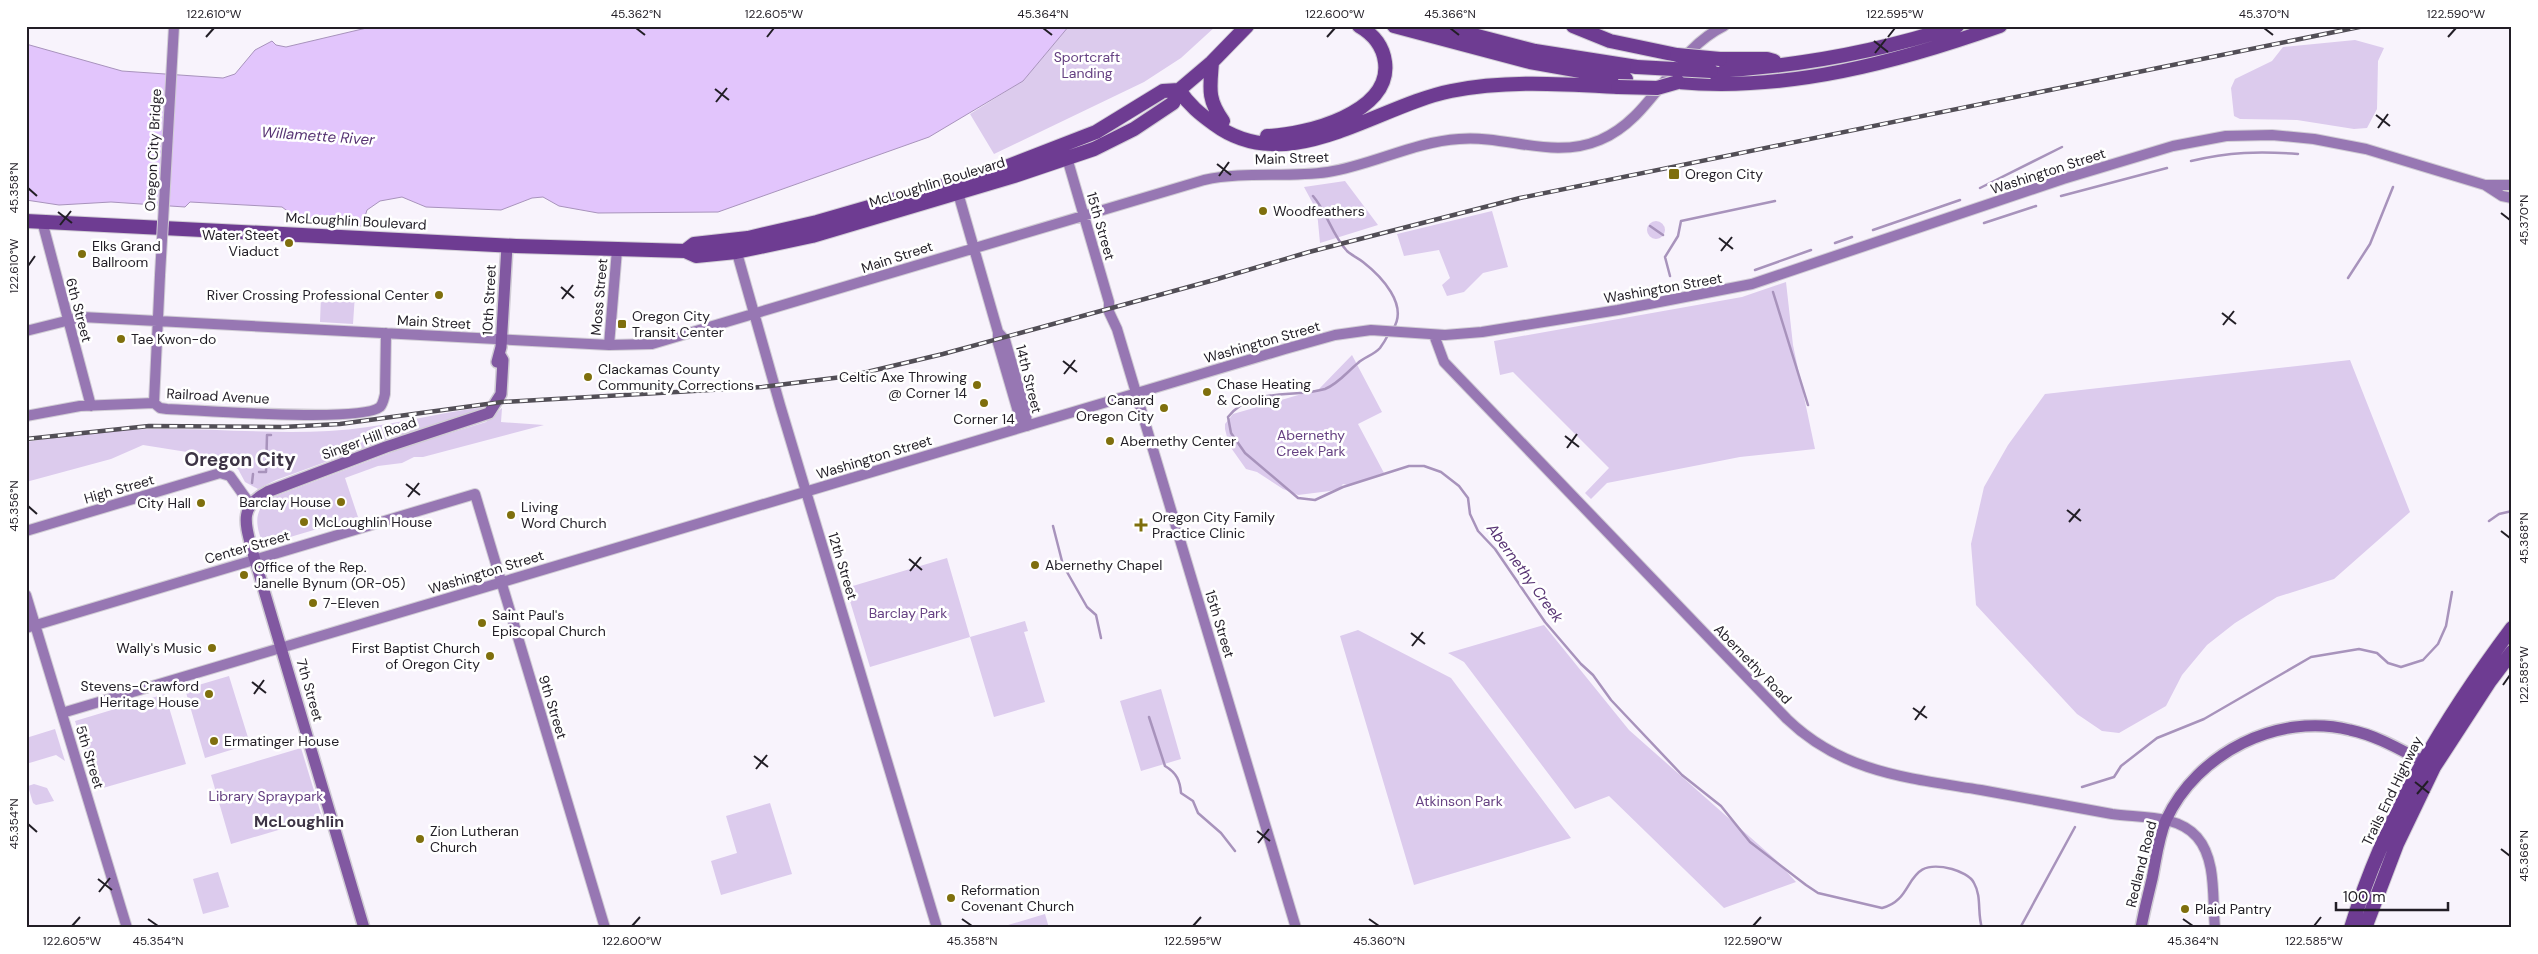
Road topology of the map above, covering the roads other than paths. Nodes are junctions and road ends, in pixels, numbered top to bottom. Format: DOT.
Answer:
graph roads {
  1 [pos="174,26"];
  2 [pos="1247,26"];
  3 [pos="1359,26"];
  4 [pos="1394,26"];
  5 [pos="1440,26"];
  6 [pos="1573,26"];
  7 [pos="1724,26"];
  8 [pos="1957,26"];
  9 [pos="2000,26"];
  10 [pos="1212,62"];
  11 [pos="1787,65"];
  12 [pos="1622,83"];
  13 [pos="1179,90"];
  14 [pos="1223,121"];
  15 [pos="1067,158"];
  16 [pos="2485,185"];
  17 [pos="2512,185"];
  18 [pos="956,188"];
  19 [pos="2512,198"];
  20 [pos="1084,216"];
  21 [pos="26,221"];
  22 [pos="42,221"];
  23 [pos="507,246"];
  24 [pos="735,246"];
  25 [pos="973,248"];
  26 [pos="617,250"];
  27 [pos="753,314"];
  28 [pos="67,319"];
  29 [pos="157,321"];
  30 [pos="26,330"];
  31 [pos="386,333"];
  32 [pos="1434,335"];
  33 [pos="501,340"];
  34 [pos="609,345"];
  35 [pos="1136,393"];
  36 [pos="498,400"];
  37 [pos="154,402"];
  38 [pos="91,406"];
  39 [pos="26,416"];
  40 [pos="1027,426"];
  41 [pos="806,492"];
  42 [pos="475,494"];
  43 [pos="250,504"];
  44 [pos="26,531"];
  45 [pos="255,559"];
  46 [pos="501,582"];
  47 [pos="26,595"];
  48 [pos="31,626"];
  49 [pos="2512,628"];
  50 [pos="282,648"];
  51 [pos="2512,652"];
  52 [pos="62,713"];
  53 [pos="2428,764"];
  54 [pos="2166,821"];
  55 [pos="127,928"];
  56 [pos="364,928"];
  57 [pos="605,928"];
  58 [pos="937,928"];
  59 [pos="1296,928"];
  60 [pos="2141,928"];
  61 [pos="2215,928"];
  62 [pos="2351,928"];
  63 [pos="2364,928"];
  1 -- 29 [label="main road, Oregon City Bridge, bridge"];
  2 -- 10 [label="highway, McLoughlin Boulevard"];
  3 -- 14 [label="highway"];
  4 -- 12 [label="highway"];
  5 -- 11 [label="highway, bridge"];
  6 -- 11 [label="highway, bridge"];
  7 -- 20 [label="main road, Main Street"];
  8 -- 11 [label="highway"];
  9 -- 12 [label="highway"];
  10 -- 13 [label="highway, McLoughlin Boulevard"];
  10 -- 14 [label="highway"];
  12 -- 13 [label="highway"];
  13 -- 14 [label="highway"];
  13 -- 15 [label="highway, McLoughlin Boulevard"];
  13 -- 18 [label="highway, McLoughlin Boulevard"];
  15 -- 18 [label="highway, McLoughlin Boulevard"];
  15 -- 20 [label="main road, 15th Street"];
  16 -- 17 [label="main road, Washington Street"];
  16 -- 19 [label="main road, Washington Street"];
  16 -- 32 [label="main road, Washington Street"];
  18 -- 24 [label="highway, McLoughlin Boulevard"];
  18 -- 25 [label="main road, 14th Street"];
  20 -- 25 [label="main road, Main Street"];
  20 -- 35 [label="main road, 15th Street"];
  21 -- 22 [label="highway, McLoughlin Boulevard"];
  22 -- 23 [label="highway, McLoughlin Boulevard"];
  22 -- 28 [label="main road, 6th Street"];
  23 -- 26 [label="highway, McLoughlin Boulevard"];
  23 -- 33 [label="main road, 10th Street"];
  24 -- 26 [label="highway, McLoughlin Boulevard"];
  24 -- 27 [label="main road, 12th Street"];
  25 -- 27 [label="main road, Main Street"];
  25 -- 40 [label="main road, 14th Street"];
  26 -- 34 [label="main road, Moss Street"];
  27 -- 34 [label="main road, Main Street"];
  27 -- 41 [label="main road, 12th Street"];
  28 -- 29 [label="main road, Main Street"];
  28 -- 30 [label="main road, Main Street"];
  28 -- 38 [label="main road, 6th Street"];
  29 -- 31 [label="main road, Main Street"];
  29 -- 37 [label="main road"];
  31 -- 33 [label="main road, Main Street"];
  31 -- 37 [label="main road, Railroad Avenue"];
  32 -- 35 [label="main road, Washington Street"];
  32 -- 54 [label="main road, Abernethy Road"];
  33 -- 34 [label="main road, Main Street"];
  33 -- 36 [label="main road, 10th Street"];
  35 -- 40 [label="main road, Washington Street"];
  35 -- 59 [label="main road, 15th Street"];
  36 -- 43 [label="main road, Singer Hill Road"];
  37 -- 38 [label="main road, Railroad Avenue"];
  38 -- 39 [label="main road, Railroad Avenue"];
  40 -- 41 [label="main road, Washington Street"];
  41 -- 46 [label="main road, Washington Street"];
  41 -- 58 [label="main road, 12th Street"];
  42 -- 45 [label="main road, Center Street"];
  42 -- 46 [label="main road, 9th Street"];
  43 -- 44 [label="main road, High Street"];
  43 -- 45 [label="main road, 7th Street"];
  45 -- 48 [label="main road, Center Street"];
  45 -- 50 [label="main road, 7th Street"];
  46 -- 50 [label="main road, Washington Street"];
  46 -- 57 [label="main road, 9th Street"];
  47 -- 48 [label="main road, 5th Street"];
  48 -- 52 [label="main road, 5th Street"];
  49 -- 53 [label="highway, Trails End Highway"];
  50 -- 52 [label="main road, Washington Street"];
  50 -- 56 [label="main road, 7th Street"];
  51 -- 53 [label="highway, Trails End Highway"];
  52 -- 55 [label="main road, 5th Street"];
  53 -- 54 [label="main road, Redland Road"];
  53 -- 62 [label="highway, Trails End Highway"];
  53 -- 63 [label="highway, Trails End Highway"];
  54 -- 60 [label="main road, Redland Road"];
  54 -- 61 [label="main road, Abernethy Road"];
}
